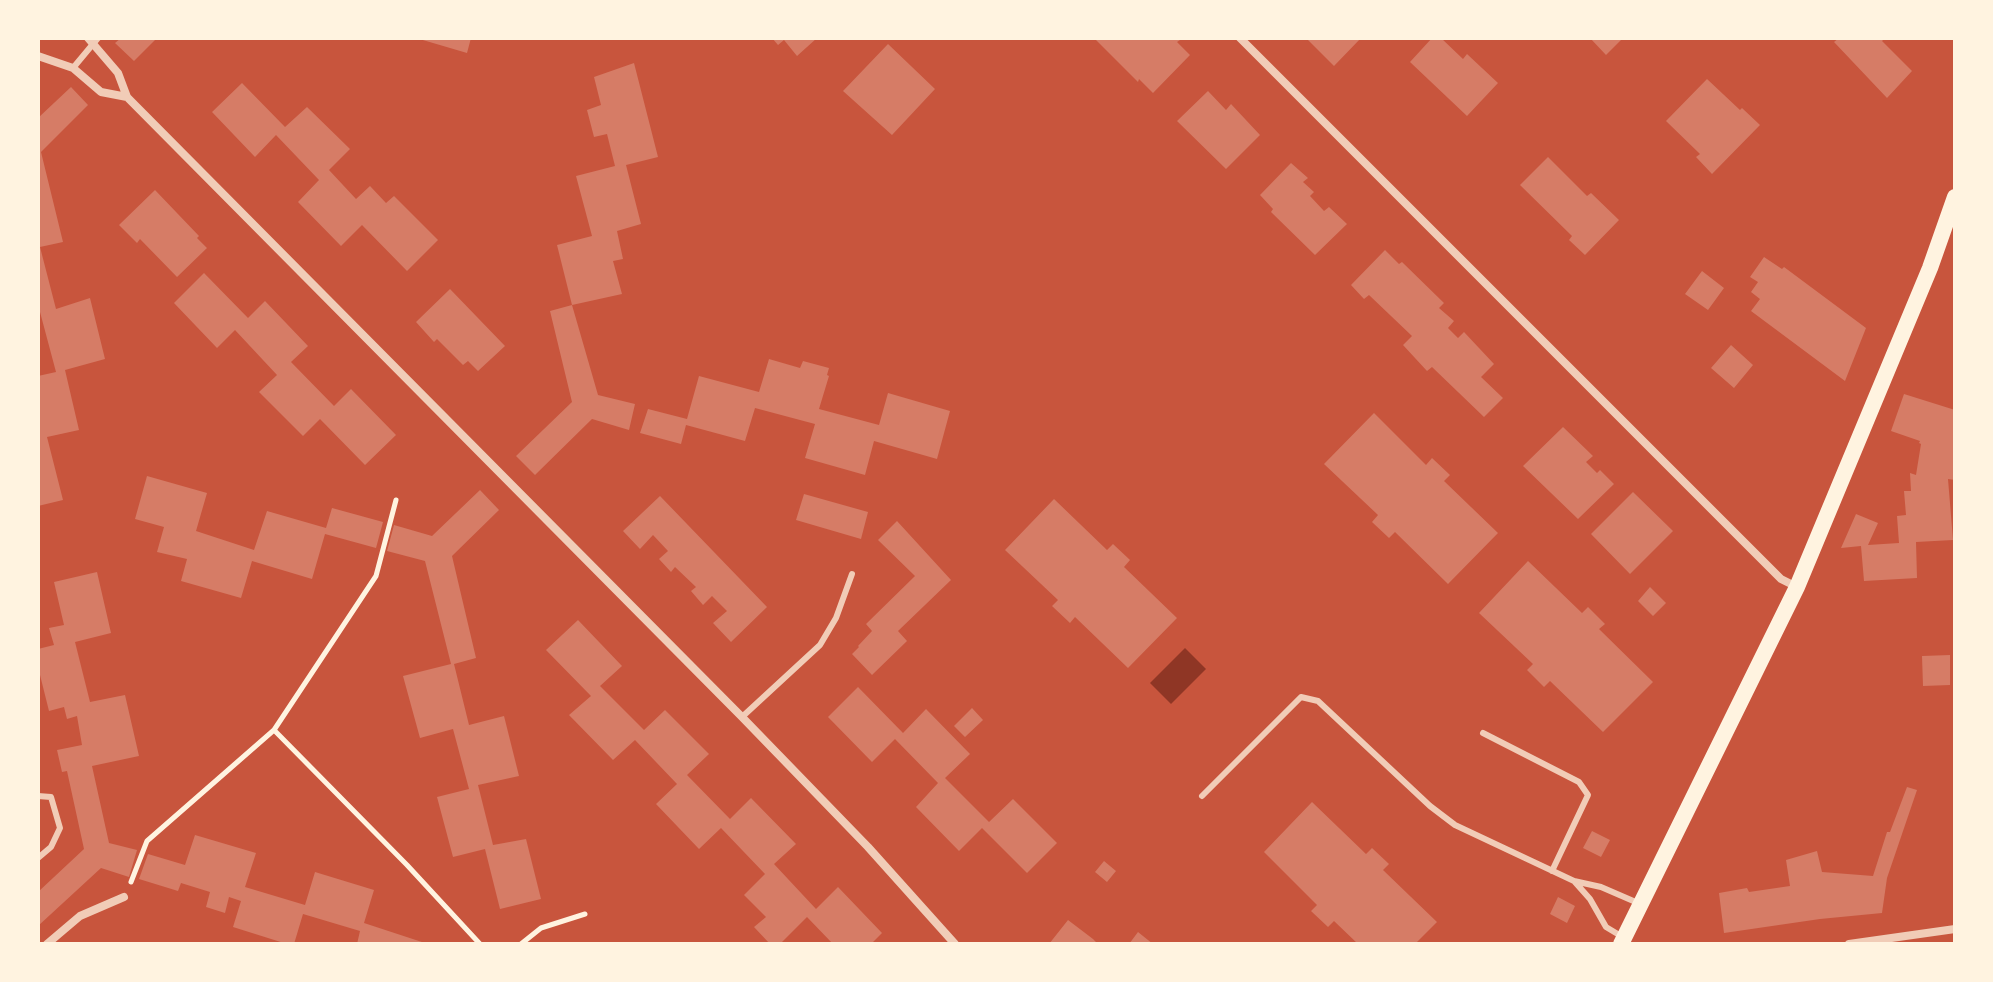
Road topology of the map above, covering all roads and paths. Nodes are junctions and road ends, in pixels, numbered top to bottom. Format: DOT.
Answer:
graph roads {
  1 [pos="1240,38"];
  2 [pos="93,40"];
  3 [pos="38,56"];
  4 [pos="73,68"];
  5 [pos="127,97"];
  6 [pos="1955,197"];
  7 [pos="396,500"];
  8 [pos="852,574"];
  9 [pos="1797,587"];
  10 [pos="742,717"];
  11 [pos="274,730"];
  12 [pos="1483,733"];
  13 [pos="38,796"];
  14 [pos="1202,796"];
  15 [pos="38,858"];
  16 [pos="1552,871"];
  17 [pos="1574,881"];
  18 [pos="124,897"];
  19 [pos="1641,905"];
  20 [pos="585,914"];
  21 [pos="1955,929"];
  22 [pos="1622,941"];
  23 [pos="47,944"];
  24 [pos="480,944"];
  25 [pos="521,944"];
  26 [pos="955,944"];
  27 [pos="1849,944"];
  1 -- 9 [label="street"];
  2 -- 4 [label="lane"];
  2 -- 5 [label="street"];
  3 -- 4 [label="street"];
  4 -- 5 [label="street"];
  5 -- 10 [label="street"];
  6 -- 9 [label="main road"];
  7 -- 11 [label="path"];
  8 -- 10 [label="lane"];
  9 -- 19 [label="main road"];
  10 -- 26 [label="street"];
  11 -- 18 [label="path"];
  11 -- 24 [label="path"];
  12 -- 16 [label="lane"];
  13 -- 15 [label="lane"];
  14 -- 16 [label="lane"];
  16 -- 17 [label="lane"];
  17 -- 19 [label="lane"];
  17 -- 22 [label="lane"];
  18 -- 23 [label="street"];
  19 -- 22 [label="main road"];
  20 -- 25 [label="path"];
  21 -- 27 [label="street"];
}
